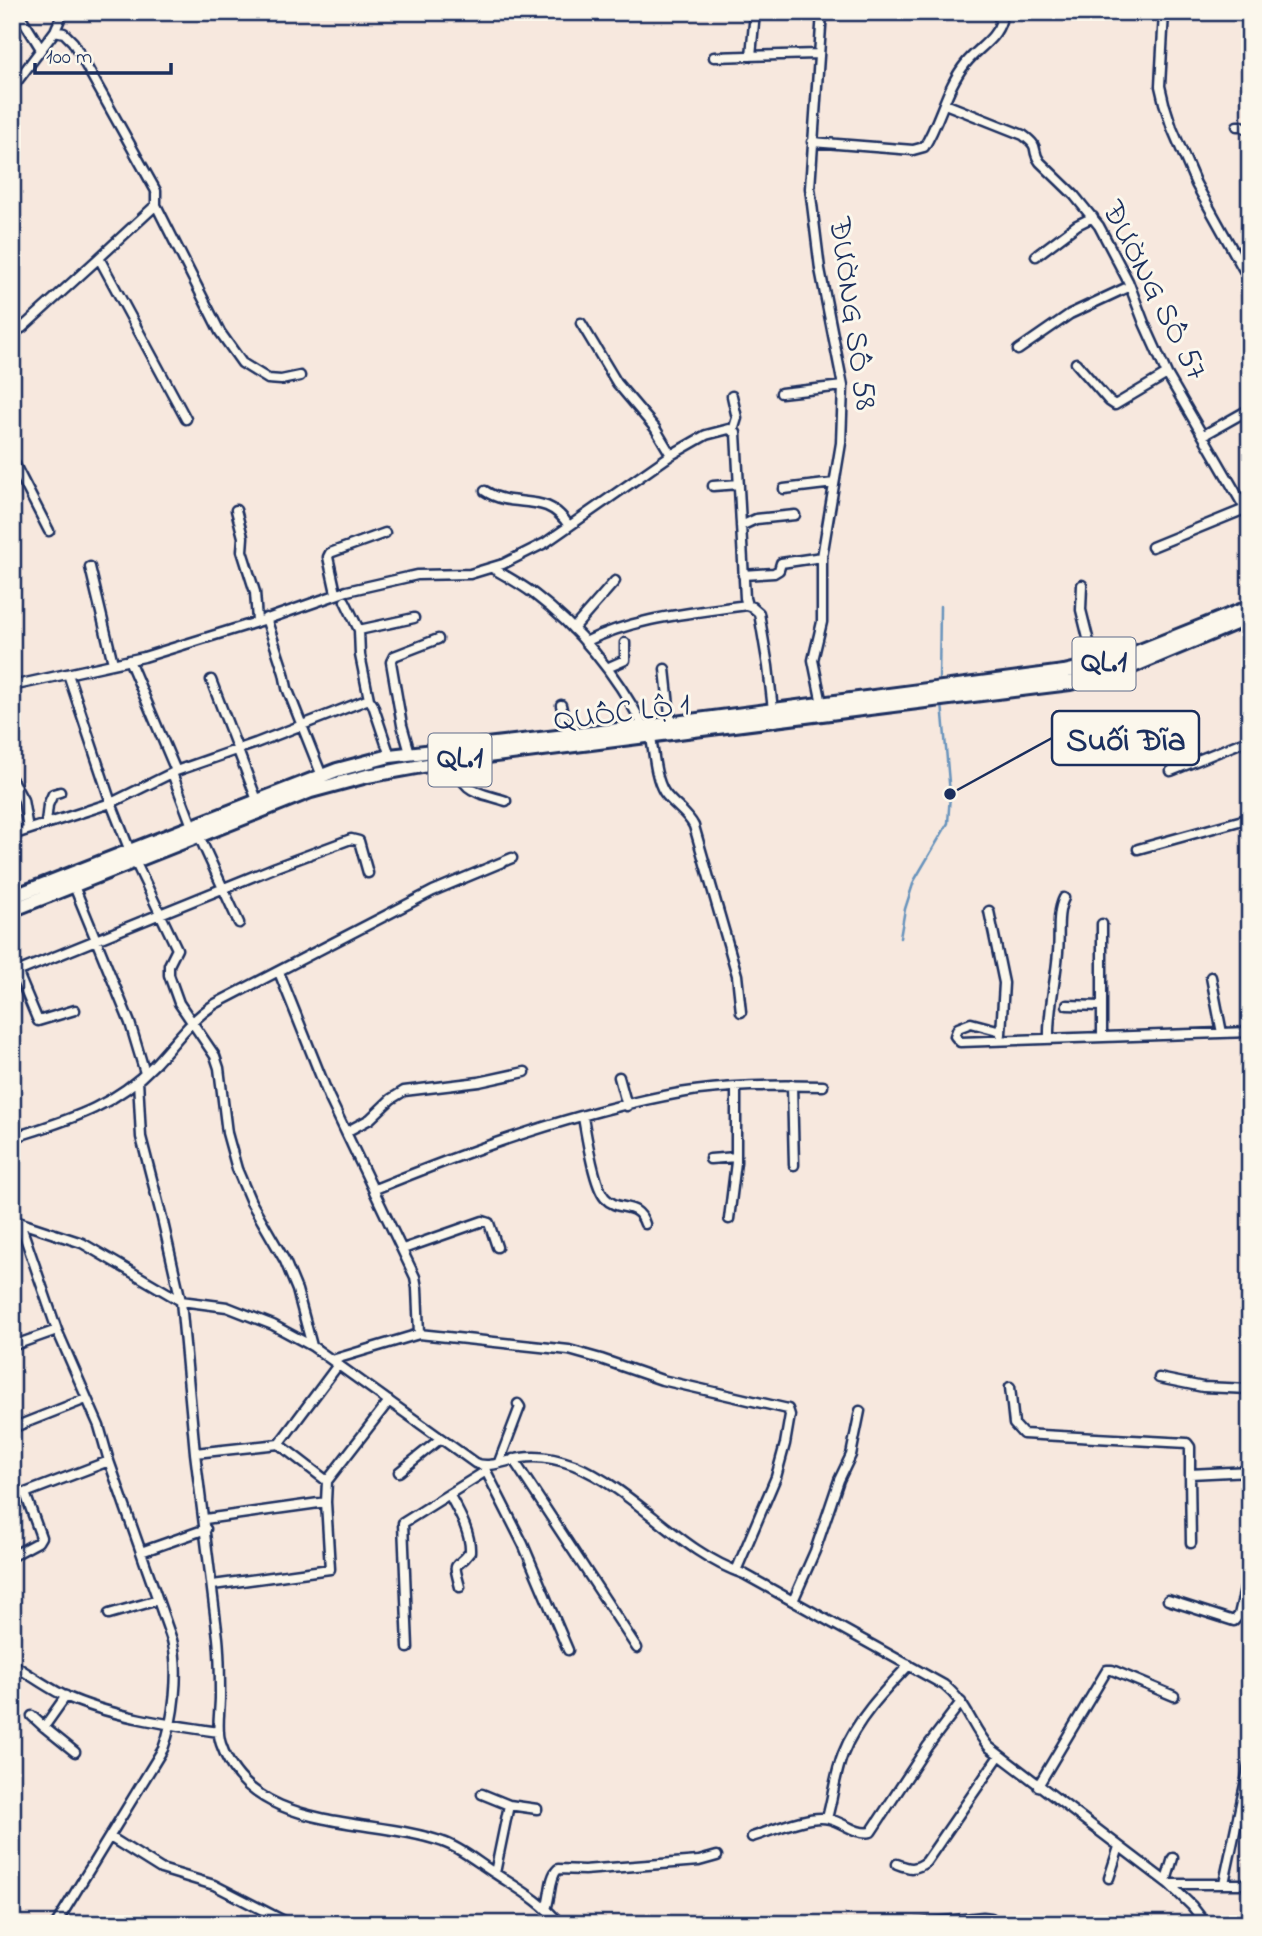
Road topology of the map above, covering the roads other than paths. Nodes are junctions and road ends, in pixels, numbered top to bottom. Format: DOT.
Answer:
graph roads {
  1 [pos="19,12"];
  2 [pos="63,12"];
  3 [pos="755,12"];
  4 [pos="822,12"];
  5 [pos="995,12"];
  6 [pos="1164,12"];
  7 [pos="55,31"];
  8 [pos="41,49"];
  9 [pos="817,54"];
  10 [pos="751,56"];
  11 [pos="714,57"];
  12 [pos="12,88"];
  13 [pos="945,104"];
  14 [pos="1237,126"];
  15 [pos="1250,131"];
  16 [pos="812,142"];
  17 [pos="156,205"];
  18 [pos="1093,217"];
  19 [pos="1035,256"];
  20 [pos="99,258"];
  21 [pos="1250,281"];
  22 [pos="1130,286"];
  23 [pos="581,323"];
  24 [pos="12,333"];
  25 [pos="1018,350"];
  26 [pos="1076,363"];
  27 [pos="1167,374"];
  28 [pos="300,376"];
  29 [pos="843,386"];
  30 [pos="782,393"];
  31 [pos="732,396"];
  32 [pos="1250,409"];
  33 [pos="186,419"];
  34 [pos="733,431"];
  35 [pos="1204,435"];
  36 [pos="671,455"];
  37 [pos="12,459"];
  38 [pos="834,483"];
  39 [pos="739,484"];
  40 [pos="713,486"];
  41 [pos="784,489"];
  42 [pos="485,491"];
  43 [pos="236,510"];
  44 [pos="1248,511"];
  45 [pos="795,515"];
  46 [pos="569,526"];
  47 [pos="741,526"];
  48 [pos="49,531"];
  49 [pos="385,533"];
  50 [pos="1152,547"];
  51 [pos="822,557"];
  52 [pos="90,567"];
  53 [pos="492,568"];
  54 [pos="743,575"];
  55 [pos="615,581"];
  56 [pos="1082,585"];
  57 [pos="336,593"];
  58 [pos="345,601"];
  59 [pos="747,606"];
  60 [pos="1250,607"];
  61 [pos="1250,617"];
  62 [pos="414,618"];
  63 [pos="261,620"];
  64 [pos="573,629"];
  65 [pos="359,630"];
  66 [pos="438,639"];
  67 [pos="585,642"];
  68 [pos="625,643"];
  69 [pos="129,660"];
  70 [pos="113,663"];
  71 [pos="1095,666"];
  72 [pos="607,668"];
  73 [pos="665,669"];
  74 [pos="68,674"];
  75 [pos="211,680"];
  76 [pos="12,686"];
  77 [pos="951,693"];
  78 [pos="930,696"];
  79 [pos="369,699"];
  80 [pos="822,704"];
  81 [pos="561,705"];
  82 [pos="772,710"];
  83 [pos="301,724"];
  84 [pos="671,724"];
  85 [pos="647,732"];
  86 [pos="568,737"];
  87 [pos="1250,739"];
  88 [pos="237,750"];
  89 [pos="410,754"];
  90 [pos="390,756"];
  91 [pos="455,760"];
  92 [pos="1171,771"];
  93 [pos="174,772"];
  94 [pos="322,776"];
  95 [pos="12,780"];
  96 [pos="60,792"];
  97 [pos="257,800"];
  98 [pos="506,801"];
  99 [pos="111,803"];
  100 [pos="1250,818"];
  101 [pos="46,823"];
  102 [pos="28,829"];
  103 [pos="196,831"];
  104 [pos="12,835"];
  105 [pos="1138,849"];
  106 [pos="132,856"];
  107 [pos="512,858"];
  108 [pos="368,873"];
  109 [pos="74,886"];
  110 [pos="222,889"];
  111 [pos="12,897"];
  112 [pos="1064,898"];
  113 [pos="12,909"];
  114 [pos="989,911"];
  115 [pos="159,916"];
  116 [pos="239,923"];
  117 [pos="1102,924"];
  118 [pos="97,942"];
  119 [pos="12,959"];
  120 [pos="17,972"];
  121 [pos="279,972"];
  122 [pos="1211,977"];
  123 [pos="1067,1005"];
  124 [pos="1100,1006"];
  125 [pos="75,1010"];
  126 [pos="741,1012"];
  127 [pos="191,1022"];
  128 [pos="1001,1031"];
  129 [pos="1250,1032"];
  130 [pos="1222,1033"];
  131 [pos="1102,1037"];
  132 [pos="1049,1039"];
  133 [pos="1000,1041"];
  134 [pos="524,1072"];
  135 [pos="145,1073"];
  136 [pos="619,1077"];
  137 [pos="138,1080"];
  138 [pos="793,1085"];
  139 [pos="823,1086"];
  140 [pos="736,1088"];
  141 [pos="627,1105"];
  142 [pos="583,1117"];
  143 [pos="346,1132"];
  144 [pos="12,1138"];
  145 [pos="736,1157"];
  146 [pos="710,1158"];
  147 [pos="794,1165"];
  148 [pos="375,1189"];
  149 [pos="729,1219"];
  150 [pos="16,1221"];
  151 [pos="645,1224"];
  152 [pos="496,1247"];
  153 [pos="403,1249"];
  154 [pos="181,1301"];
  155 [pos="57,1330"];
  156 [pos="419,1334"];
  157 [pos="12,1346"];
  158 [pos="312,1346"];
  159 [pos="335,1362"];
  160 [pos="1159,1378"];
  161 [pos="1010,1387"];
  162 [pos="1250,1389"];
  163 [pos="86,1399"];
  164 [pos="389,1401"];
  165 [pos="517,1404"];
  166 [pos="860,1411"];
  167 [pos="12,1428"];
  168 [pos="440,1439"];
  169 [pos="279,1444"];
  170 [pos="195,1453"];
  171 [pos="513,1460"];
  172 [pos="109,1461"];
  173 [pos="499,1462"];
  174 [pos="485,1469"];
  175 [pos="1250,1471"];
  176 [pos="398,1472"];
  177 [pos="1191,1474"];
  178 [pos="327,1481"];
  179 [pos="25,1493"];
  180 [pos="449,1494"];
  181 [pos="12,1498"];
  182 [pos="326,1502"];
  183 [pos="205,1519"];
  184 [pos="206,1529"];
  185 [pos="1191,1543"];
  186 [pos="141,1552"];
  187 [pos="12,1556"];
  188 [pos="1250,1567"];
  189 [pos="736,1571"];
  190 [pos="213,1586"];
  191 [pos="460,1587"];
  192 [pos="158,1600"];
  193 [pos="1168,1600"];
  194 [pos="793,1601"];
  195 [pos="110,1614"];
  196 [pos="408,1648"];
  197 [pos="637,1648"];
  198 [pos="568,1650"];
  199 [pos="12,1664"];
  200 [pos="909,1665"];
  201 [pos="66,1696"];
  202 [pos="1174,1696"];
  203 [pos="961,1702"];
  204 [pos="32,1716"];
  205 [pos="169,1725"];
  206 [pos="44,1727"];
  207 [pos="219,1732"];
  208 [pos="75,1752"];
  209 [pos="999,1756"];
  210 [pos="1250,1761"];
  211 [pos="1038,1786"];
  212 [pos="482,1794"];
  213 [pos="509,1805"];
  214 [pos="537,1809"];
  215 [pos="827,1818"];
  216 [pos="752,1837"];
  217 [pos="110,1838"];
  218 [pos="1119,1847"];
  219 [pos="717,1856"];
  220 [pos="1173,1858"];
  221 [pos="897,1864"];
  222 [pos="495,1873"];
  223 [pos="1109,1878"];
  224 [pos="1167,1883"];
  225 [pos="1224,1883"];
  226 [pos="1250,1884"];
  227 [pos="546,1909"];
  228 [pos="56,1924"];
  229 [pos="290,1924"];
  230 [pos="561,1924"];
  231 [pos="917,1924"];
  232 [pos="993,1924"];
  233 [pos="1206,1924"];
  1 -- 8 [label="street"];
  2 -- 7 [label="street"];
  3 -- 10 [label="street"];
  4 -- 9 [label="street, ĐƯỜNG SỐ 58"];
  5 -- 13 [label="street"];
  6 -- 21 [label="street"];
  7 -- 8 [label="street"];
  7 -- 17 [label="street"];
  8 -- 12 [label="street"];
  9 -- 10 [label="street"];
  9 -- 16 [label="street, ĐƯỜNG SỐ 58"];
  10 -- 11 [label="street"];
  13 -- 16 [label="street"];
  13 -- 18 [label="street, ĐƯỜNG SỐ 57"];
  14 -- 15 [label="street"];
  16 -- 29 [label="street, ĐƯỜNG SỐ 58"];
  17 -- 20 [label="street"];
  17 -- 28 [label="street"];
  18 -- 19 [label="street"];
  18 -- 22 [label="street, ĐƯỜNG SỐ 57"];
  20 -- 24 [label="street"];
  20 -- 33 [label="street"];
  22 -- 25 [label="street"];
  22 -- 27 [label="street, ĐƯỜNG SỐ 57"];
  23 -- 36 [label="street"];
  26 -- 27 [label="street"];
  27 -- 35 [label="street, ĐƯỜNG SỐ 57"];
  29 -- 30 [label="street"];
  29 -- 38 [label="street, ĐƯỜNG SỐ 58"];
  31 -- 34 [label="street"];
  32 -- 35 [label="street"];
  34 -- 36 [label="street"];
  34 -- 39 [label="street"];
  35 -- 44 [label="street, ĐƯỜNG SỐ 57"];
  36 -- 46 [label="street"];
  37 -- 48 [label="street"];
  38 -- 41 [label="street"];
  38 -- 51 [label="street, ĐƯỜNG SỐ 58"];
  39 -- 40 [label="street"];
  39 -- 47 [label="street"];
  42 -- 46 [label="street"];
  43 -- 63 [label="street"];
  44 -- 50 [label="street"];
  45 -- 47 [label="street"];
  46 -- 53 [label="street"];
  47 -- 54 [label="street"];
  49 -- 57 [label="street"];
  51 -- 54 [label="street"];
  51 -- 80 [label="street, ĐƯỜNG SỐ 58"];
  52 -- 70 [label="street"];
  53 -- 57 [label="street"];
  53 -- 64 [label="street"];
  54 -- 59 [label="street"];
  55 -- 64 [label="street"];
  56 -- 71 [label="street"];
  57 -- 63 [label="street"];
  58 -- 65 [label="street"];
  59 -- 67 [label="street"];
  59 -- 82 [label="street"];
  60 -- 71 [label="highway, QUỐC LỘ 1 / QL.1"];
  61 -- 77 [label="highway, QUỐC LỘ 1 / QL.1"];
  62 -- 65 [label="street"];
  63 -- 69 [label="street"];
  63 -- 83 [label="street"];
  64 -- 67 [label="street"];
  65 -- 79 [label="street"];
  66 -- 89 [label="street"];
  67 -- 72 [label="street"];
  68 -- 72 [label="street"];
  69 -- 70 [label="street"];
  69 -- 93 [label="street"];
  70 -- 74 [label="street"];
  71 -- 77 [label="highway, QUỐC LỘ 1 / QL.1"];
  72 -- 85 [label="street"];
  73 -- 84 [label="street"];
  74 -- 76 [label="street"];
  74 -- 99 [label="street"];
  75 -- 88 [label="street"];
  77 -- 78 [label="highway, QUỐC LỘ 1 / QL.1"];
  78 -- 80 [label="highway, QUỐC LỘ 1 / QL.1"];
  78 -- 85 [label="highway, QUỐC LỘ 1 / QL.1"];
  79 -- 83 [label="street"];
  79 -- 90 [label="street"];
  80 -- 82 [label="highway, QUỐC LỘ 1 / QL.1"];
  81 -- 86 [label="street"];
  82 -- 84 [label="highway, QUỐC LỘ 1 / QL.1"];
  83 -- 88 [label="street"];
  83 -- 94 [label="street"];
  84 -- 85 [label="highway, QUỐC LỘ 1 / QL.1"];
  85 -- 86 [label="highway, QUỐC LỘ 1 / QL.1"];
  85 -- 91 [label="highway, QUỐC LỘ 1 / QL.1"];
  85 -- 126 [label="street"];
  86 -- 89 [label="highway, QUỐC LỘ 1 / QL.1"];
  87 -- 92 [label="street"];
  88 -- 93 [label="street"];
  88 -- 97 [label="street"];
  89 -- 90 [label="highway, QUỐC LỘ 1 / QL.1"];
  90 -- 94 [label="highway, QUỐC LỘ 1 / QL.1"];
  91 -- 98 [label="street"];
  91 -- 103 [label="highway, QUỐC LỘ 1 / QL.1"];
  93 -- 99 [label="street"];
  93 -- 103 [label="street"];
  94 -- 97 [label="highway, QUỐC LỘ 1 / QL.1"];
  95 -- 102 [label="street"];
  96 -- 101 [label="street"];
  97 -- 103 [label="highway, QUỐC LỘ 1 / QL.1"];
  99 -- 101 [label="street"];
  99 -- 106 [label="street"];
  100 -- 105 [label="street"];
  101 -- 102 [label="street"];
  102 -- 104 [label="street"];
  103 -- 106 [label="highway, QUỐC LỘ 1 / QL.1"];
  103 -- 110 [label="street"];
  106 -- 109 [label="highway, QUỐC LỘ 1 / QL.1"];
  106 -- 111 [label="highway, QUỐC LỘ 1 / QL.1"];
  106 -- 115 [label="street"];
  107 -- 121 [label="street"];
  108 -- 110 [label="street"];
  109 -- 113 [label="highway, QUỐC LỘ 1 / QL.1"];
  109 -- 118 [label="street"];
  110 -- 115 [label="street"];
  110 -- 116 [label="street"];
  112 -- 132 [label="street"];
  114 -- 128 [label="street"];
  115 -- 118 [label="street"];
  115 -- 127 [label="street"];
  117 -- 124 [label="street"];
  118 -- 120 [label="street"];
  118 -- 135 [label="street"];
  119 -- 120 [label="street"];
  120 -- 125 [label="street"];
  121 -- 127 [label="street"];
  121 -- 143 [label="street"];
  122 -- 130 [label="street"];
  123 -- 124 [label="street"];
  124 -- 131 [label="street"];
  127 -- 135 [label="street"];
  127 -- 158 [label="street"];
  128 -- 133 [label="street"];
  128 -- 133 [label="street"];
  129 -- 130 [label="street"];
  130 -- 131 [label="street"];
  131 -- 132 [label="street"];
  132 -- 133 [label="street"];
  134 -- 143 [label="street"];
  135 -- 137 [label="street"];
  136 -- 141 [label="street"];
  137 -- 144 [label="street"];
  137 -- 154 [label="street"];
  138 -- 139 [label="street"];
  138 -- 140 [label="street"];
  138 -- 147 [label="street"];
  140 -- 141 [label="street"];
  140 -- 145 [label="street"];
  141 -- 142 [label="street"];
  142 -- 148 [label="street"];
  142 -- 151 [label="street"];
  143 -- 148 [label="street"];
  145 -- 146 [label="street"];
  145 -- 149 [label="street"];
  148 -- 153 [label="street"];
  150 -- 154 [label="street"];
  150 -- 155 [label="street"];
  152 -- 153 [label="street"];
  153 -- 156 [label="street"];
  154 -- 158 [label="street"];
  154 -- 170 [label="street"];
  155 -- 157 [label="street"];
  155 -- 163 [label="street"];
  156 -- 159 [label="street"];
  156 -- 189 [label="street"];
  158 -- 159 [label="street"];
  159 -- 164 [label="street"];
  159 -- 169 [label="street"];
  160 -- 162 [label="street"];
  161 -- 177 [label="street"];
  163 -- 167 [label="street"];
  163 -- 172 [label="street"];
  164 -- 168 [label="street"];
  164 -- 178 [label="street"];
  165 -- 173 [label="street"];
  166 -- 194 [label="street"];
  168 -- 174 [label="street"];
  168 -- 176 [label="street"];
  169 -- 170 [label="street"];
  169 -- 178 [label="street"];
  170 -- 183 [label="street"];
  171 -- 173 [label="street"];
  171 -- 189 [label="street"];
  171 -- 197 [label="street"];
  172 -- 179 [label="street"];
  172 -- 186 [label="street"];
  173 -- 174 [label="street"];
  174 -- 180 [label="street"];
  174 -- 198 [label="street"];
  175 -- 177 [label="street"];
  177 -- 185 [label="street"];
  178 -- 182 [label="street"];
  179 -- 181 [label="street"];
  179 -- 187 [label="street"];
  180 -- 191 [label="street"];
  180 -- 196 [label="street"];
  182 -- 183 [label="street"];
  182 -- 190 [label="street"];
  183 -- 184 [label="street"];
  184 -- 186 [label="street"];
  184 -- 190 [label="street"];
  186 -- 192 [label="street"];
  188 -- 193 [label="street"];
  189 -- 194 [label="street"];
  190 -- 207 [label="street"];
  192 -- 195 [label="street"];
  192 -- 205 [label="street"];
  194 -- 200 [label="street"];
  199 -- 201 [label="street"];
  200 -- 203 [label="street"];
  200 -- 215 [label="street"];
  201 -- 205 [label="street"];
  201 -- 206 [label="street"];
  202 -- 211 [label="street"];
  203 -- 209 [label="street"];
  203 -- 215 [label="street"];
  204 -- 206 [label="street"];
  205 -- 207 [label="street"];
  205 -- 217 [label="street"];
  206 -- 208 [label="street"];
  207 -- 222 [label="street"];
  209 -- 211 [label="street"];
  209 -- 221 [label="street"];
  210 -- 225 [label="street"];
  211 -- 218 [label="street"];
  212 -- 213 [label="street"];
  213 -- 214 [label="street"];
  213 -- 222 [label="street"];
  215 -- 216 [label="street"];
  217 -- 228 [label="street"];
  217 -- 229 [label="street"];
  218 -- 223 [label="street"];
  218 -- 224 [label="street"];
  219 -- 227 [label="street"];
  220 -- 224 [label="street"];
  222 -- 227 [label="street"];
  224 -- 225 [label="street"];
  224 -- 233 [label="street"];
  225 -- 226 [label="street"];
  227 -- 230 [label="street"];
  231 -- 232 [label="street"];
}
